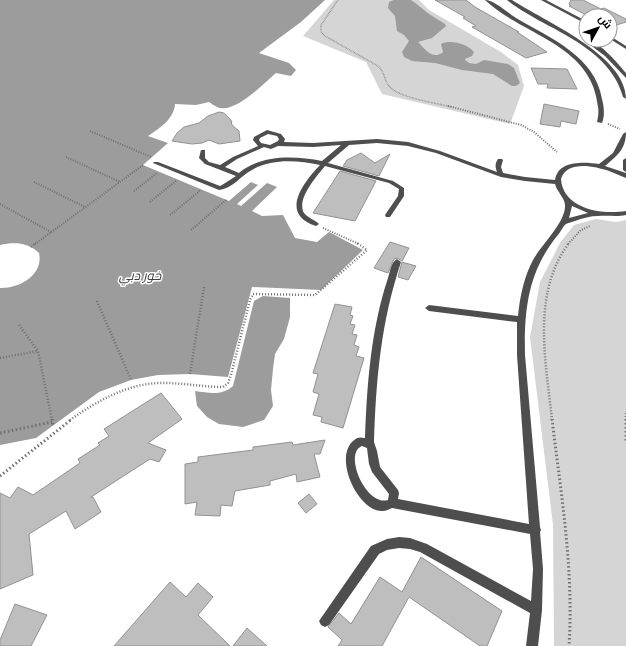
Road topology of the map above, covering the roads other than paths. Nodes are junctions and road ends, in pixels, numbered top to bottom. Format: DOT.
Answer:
graph roads {
  1 [pos="487,0"];
  2 [pos="509,0"];
  3 [pos="516,0"];
  4 [pos="543,0"];
  5 [pos="578,19"];
  6 [pos="578,34"];
  7 [pos="578,35"];
  8 [pos="572,36"];
  9 [pos="598,48"];
  10 [pos="626,76"];
  11 [pos="626,96"];
  12 [pos="600,122"];
  13 [pos="626,134"];
  14 [pos="347,143"];
  15 [pos="278,144"];
  16 [pos="262,146"];
  17 [pos="203,151"];
  18 [pos="500,160"];
  19 [pos="626,160"];
  20 [pos="156,163"];
  21 [pos="322,164"];
  22 [pos="601,166"];
  23 [pos="220,168"];
  24 [pos="626,170"];
  25 [pos="240,175"];
  26 [pos="501,175"];
  27 [pos="626,176"];
  28 [pos="558,182"];
  29 [pos="568,199"];
  30 [pos="626,213"];
  31 [pos="603,214"];
  32 [pos="388,215"];
  33 [pos="565,222"];
  34 [pos="316,224"];
  35 [pos="397,262"];
  36 [pos="429,308"];
  37 [pos="521,319"];
  38 [pos="369,443"];
  39 [pos="392,503"];
  40 [pos="536,530"];
  41 [pos="536,610"];
  42 [pos="325,621"];
  43 [pos="532,646"];
  1 -- 12 [label="lane"];
  2 -- 8 [label="lane"];
  3 -- 6 [label="lane"];
  4 -- 5 [label="lane"];
  7 -- 8 [label="lane"];
  8 -- 11 [label="lane"];
  9 -- 10 [label="lane"];
  13 -- 22 [label="lane"];
  14 -- 15 [label="lane"];
  14 -- 21 [label="lane"];
  14 -- 26 [label="lane"];
  15 -- 16 [label="lane"];
  15 -- 16 [label="lane"];
  16 -- 23 [label="lane"];
  17 -- 23 [label="lane"];
  18 -- 26 [label="lane"];
  19 -- 24 [label="lane"];
  20 -- 25 [label="lane"];
  21 -- 25 [label="lane"];
  21 -- 32 [label="lane"];
  21 -- 34 [label="lane"];
  22 -- 27 [label="lane"];
  22 -- 28 [label="lane"];
  23 -- 25 [label="lane"];
  26 -- 28 [label="lane"];
  28 -- 29 [label="lane"];
  29 -- 31 [label="lane"];
  29 -- 33 [label="lane"];
  30 -- 31 [label="lane"];
  31 -- 33 [label="lane"];
  33 -- 37 [label="lane"];
  35 -- 38 [label="lane"];
  36 -- 37 [label="lane"];
  37 -- 40 [label="lane"];
  38 -- 39 [label="lane"];
  38 -- 39 [label="lane"];
  39 -- 40 [label="lane"];
  40 -- 41 [label="lane"];
  41 -- 42 [label="lane"];
  41 -- 43 [label="lane"];
}
